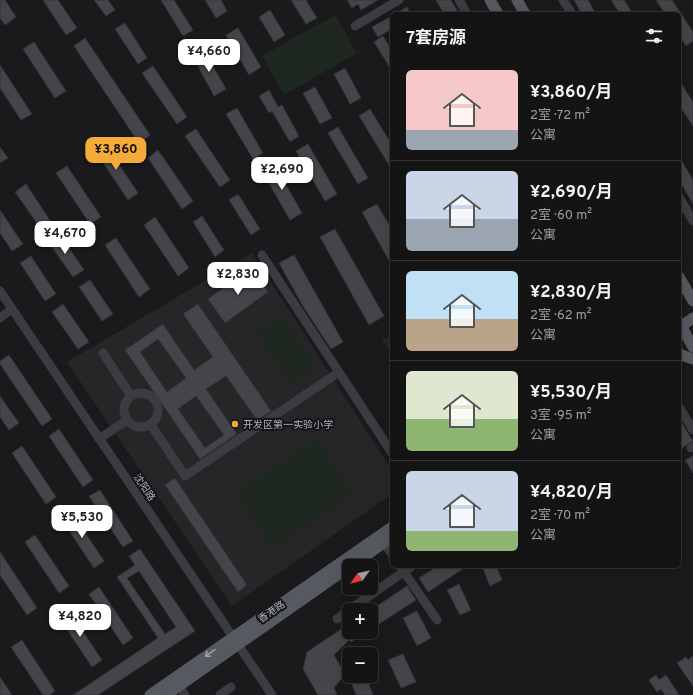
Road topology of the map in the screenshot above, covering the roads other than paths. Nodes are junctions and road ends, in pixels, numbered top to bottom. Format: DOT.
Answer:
graph roads {
  1 [pos="399,0"];
  2 [pos="459,0"];
  3 [pos="490,0"];
  4 [pos="517,0"];
  5 [pos="564,0"];
  6 [pos="466,12"];
  7 [pos="497,12"];
  8 [pos="524,12"];
  9 [pos="571,12"];
  10 [pos="355,26"];
  11 [pos="681,200"];
  12 [pos="693,221"];
  13 [pos="262,255"];
  14 [pos="681,280"];
  15 [pos="681,281"];
  16 [pos="693,289"];
  17 [pos="0,291"];
  18 [pos="693,301"];
  19 [pos="12,309"];
  20 [pos="0,318"];
  21 [pos="693,318"];
  22 [pos="683,329"];
  23 [pos="693,347"];
  24 [pos="103,353"];
  25 [pos="681,355"];
  26 [pos="693,359"];
  27 [pos="339,372"];
  28 [pos="131,396"];
  29 [pos="681,410"];
  30 [pos="127,420"];
  31 [pos="151,425"];
  32 [pos="693,430"];
  33 [pos="99,438"];
  34 [pos="390,450"];
  35 [pos="390,528"];
  36 [pos="388,540"];
  37 [pos="361,559"];
  38 [pos="402,569"];
  39 [pos="342,572"];
  40 [pos="358,603"];
  41 [pos="342,615"];
  42 [pos="337,619"];
  43 [pos="437,620"];
  44 [pos="236,641"];
  45 [pos="231,687"];
  46 [pos="182,691"];
  47 [pos="150,695"];
  48 [pos="166,695"];
  49 [pos="220,695"];
  50 [pos="272,695"];
  1 -- 10 [label="street"];
  2 -- 6 [label="street"];
  3 -- 7 [label="main road"];
  4 -- 8 [label="main road"];
  5 -- 9 [label="street"];
  11 -- 12 [label="street"];
  13 -- 27 [label="street"];
  14 -- 16 [label="main road"];
  15 -- 18 [label="main road"];
  17 -- 19 [label="street, 沈阳路"];
  19 -- 20 [label="street"];
  19 -- 33 [label="street, 沈阳路"];
  21 -- 22 [label="main road"];
  22 -- 23 [label="main road"];
  24 -- 28 [label="street"];
  25 -- 26 [label="main road"];
  27 -- 31 [label="street"];
  27 -- 34 [label="street"];
  28 -- 30 [label="street"];
  28 -- 31 [label="street"];
  29 -- 32 [label="street"];
  30 -- 31 [label="street"];
  30 -- 33 [label="street"];
  33 -- 44 [label="street, 沈阳路"];
  35 -- 44 [label="main road, 香港路"];
  36 -- 37 [label="main road, 香港路"];
  38 -- 40 [label="street"];
  38 -- 43 [label="street"];
  39 -- 44 [label="main road, 香港路"];
  41 -- 42 [label="street"];
  44 -- 46 [label="main road, 香港路"];
  44 -- 47 [label="main road, 香港路, one-way"];
  44 -- 50 [label="street, 沈阳路"];
  45 -- 49 [label="street"];
  46 -- 48 [label="main road, 香港路"];
}
